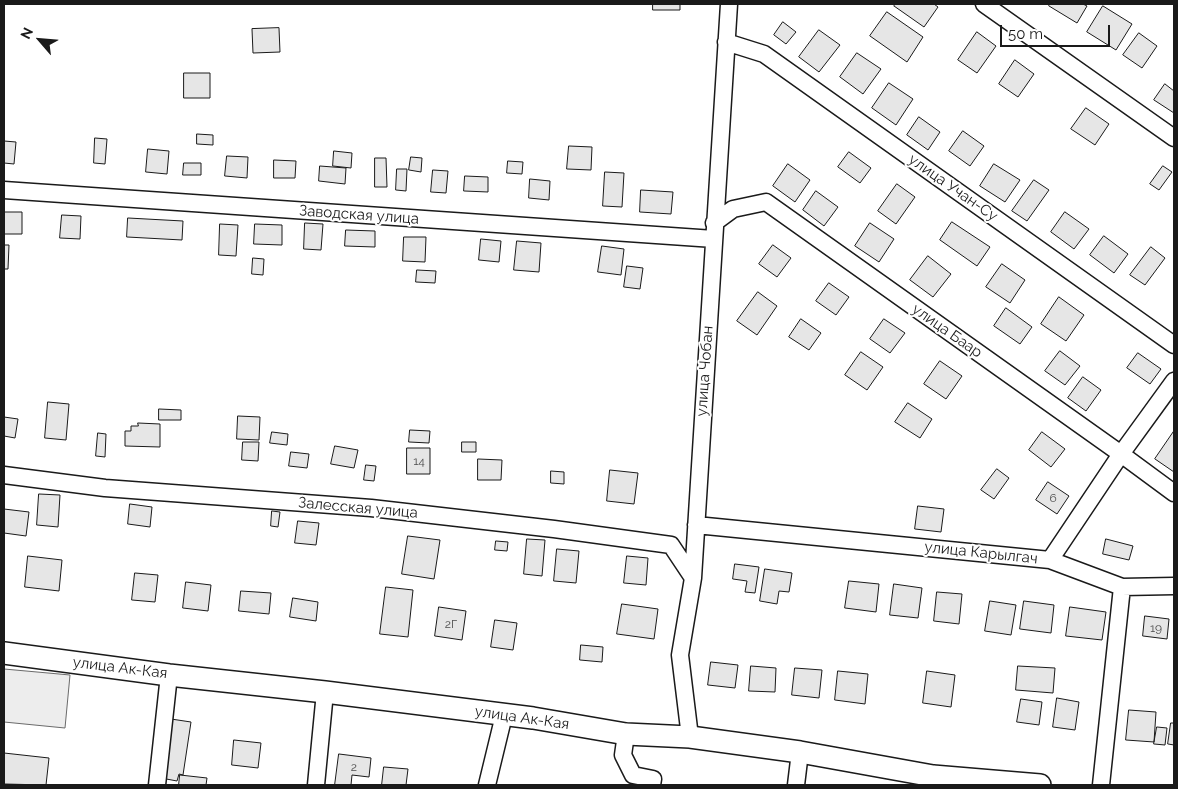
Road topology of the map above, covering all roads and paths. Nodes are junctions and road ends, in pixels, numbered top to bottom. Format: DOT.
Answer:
graph roads {
  1 [pos="729,4"];
  2 [pos="984,4"];
  3 [pos="726,42"];
  4 [pos="1174,138"];
  5 [pos="4,190"];
  6 [pos="714,231"];
  7 [pos="1174,345"];
  8 [pos="1174,381"];
  9 [pos="1121,454"];
  10 [pos="4,475"];
  11 [pos="1174,493"];
  12 [pos="696,525"];
  13 [pos="1050,560"];
  14 [pos="692,578"];
  15 [pos="1122,586"];
  16 [pos="1174,586"];
  17 [pos="4,653"];
  18 [pos="168,674"];
  19 [pos="325,692"];
  20 [pos="504,715"];
  21 [pos="626,734"];
  22 [pos="690,737"];
  23 [pos="800,752"];
  24 [pos="932,781"];
  25 [pos="157,785"];
  26 [pos="316,785"];
  27 [pos="487,785"];
  28 [pos="652,785"];
  29 [pos="796,785"];
  30 [pos="1040,785"];
  31 [pos="1101,785"];
  1 -- 3 [label="street, улица Чобан"];
  2 -- 4 [label="street"];
  3 -- 6 [label="street, улица Чобан"];
  3 -- 7 [label="street, улица Учан-Су"];
  5 -- 6 [label="street, Заводская улица"];
  6 -- 9 [label="street, улица Баар"];
  6 -- 12 [label="street, улица Чобан"];
  8 -- 9 [label="street, улица Карылгач"];
  9 -- 11 [label="street, улица Баар"];
  9 -- 13 [label="street, улица Карылгач"];
  10 -- 14 [label="street, Залесская улица"];
  12 -- 13 [label="street, улица Карылгач"];
  12 -- 14 [label="street, улица Чобан"];
  13 -- 15 [label="street"];
  14 -- 22 [label="street, улица Чобан"];
  15 -- 16 [label="street"];
  15 -- 31 [label="street"];
  17 -- 18 [label="main road, улица Ак-Кая"];
  18 -- 19 [label="main road, улица Ак-Кая"];
  18 -- 25 [label="street"];
  19 -- 20 [label="main road, улица Ак-Кая"];
  19 -- 26 [label="street"];
  20 -- 21 [label="main road, улица Ак-Кая"];
  20 -- 27 [label="street"];
  21 -- 22 [label="main road, улица Ак-Кая"];
  21 -- 28 [label="street"];
  22 -- 23 [label="main road, улица Ак-Кая"];
  23 -- 24 [label="main road, улица Ак-Кая"];
  23 -- 29 [label="street"];
  24 -- 30 [label="main road, улица Ак-Кая"];
}
